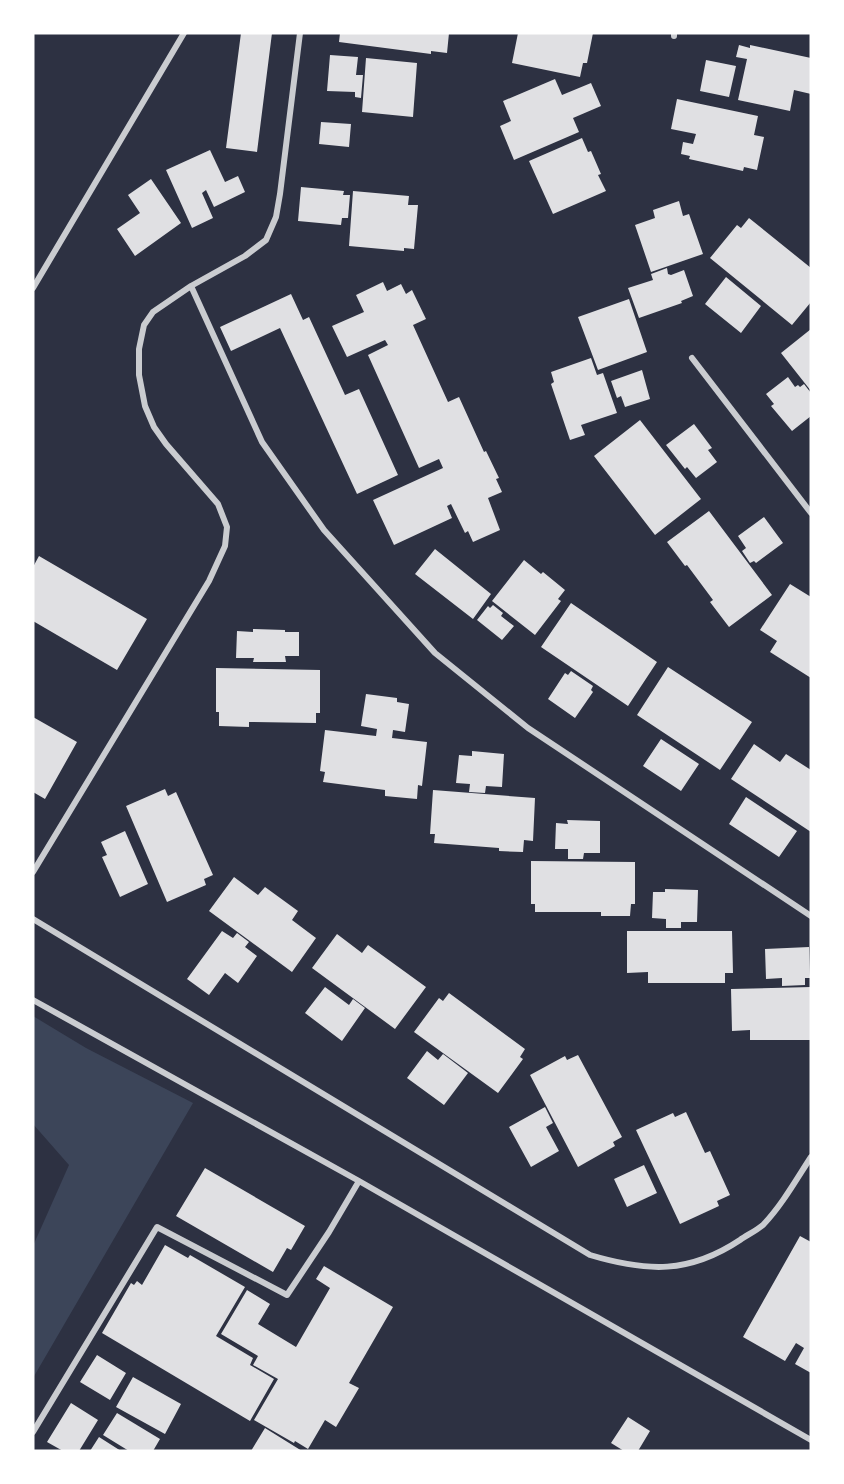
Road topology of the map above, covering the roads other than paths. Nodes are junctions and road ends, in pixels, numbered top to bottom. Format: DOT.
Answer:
graph roads {
  1 [pos="184,33"];
  2 [pos="300,33"];
  3 [pos="191,286"];
  4 [pos="33,288"];
  5 [pos="692,358"];
  6 [pos="811,513"];
  7 [pos="33,872"];
  8 [pos="811,916"];
  9 [pos="33,919"];
  10 [pos="33,1000"];
  11 [pos="811,1157"];
  12 [pos="359,1181"];
  13 [pos="33,1432"];
  14 [pos="811,1440"];
  1 -- 4 [label="street"];
  2 -- 3 [label="street"];
  3 -- 7 [label="street"];
  3 -- 8 [label="street"];
  5 -- 6 [label="street"];
  9 -- 11 [label="street"];
  10 -- 12 [label="street"];
  12 -- 13 [label="street"];
  12 -- 14 [label="street"];
}
